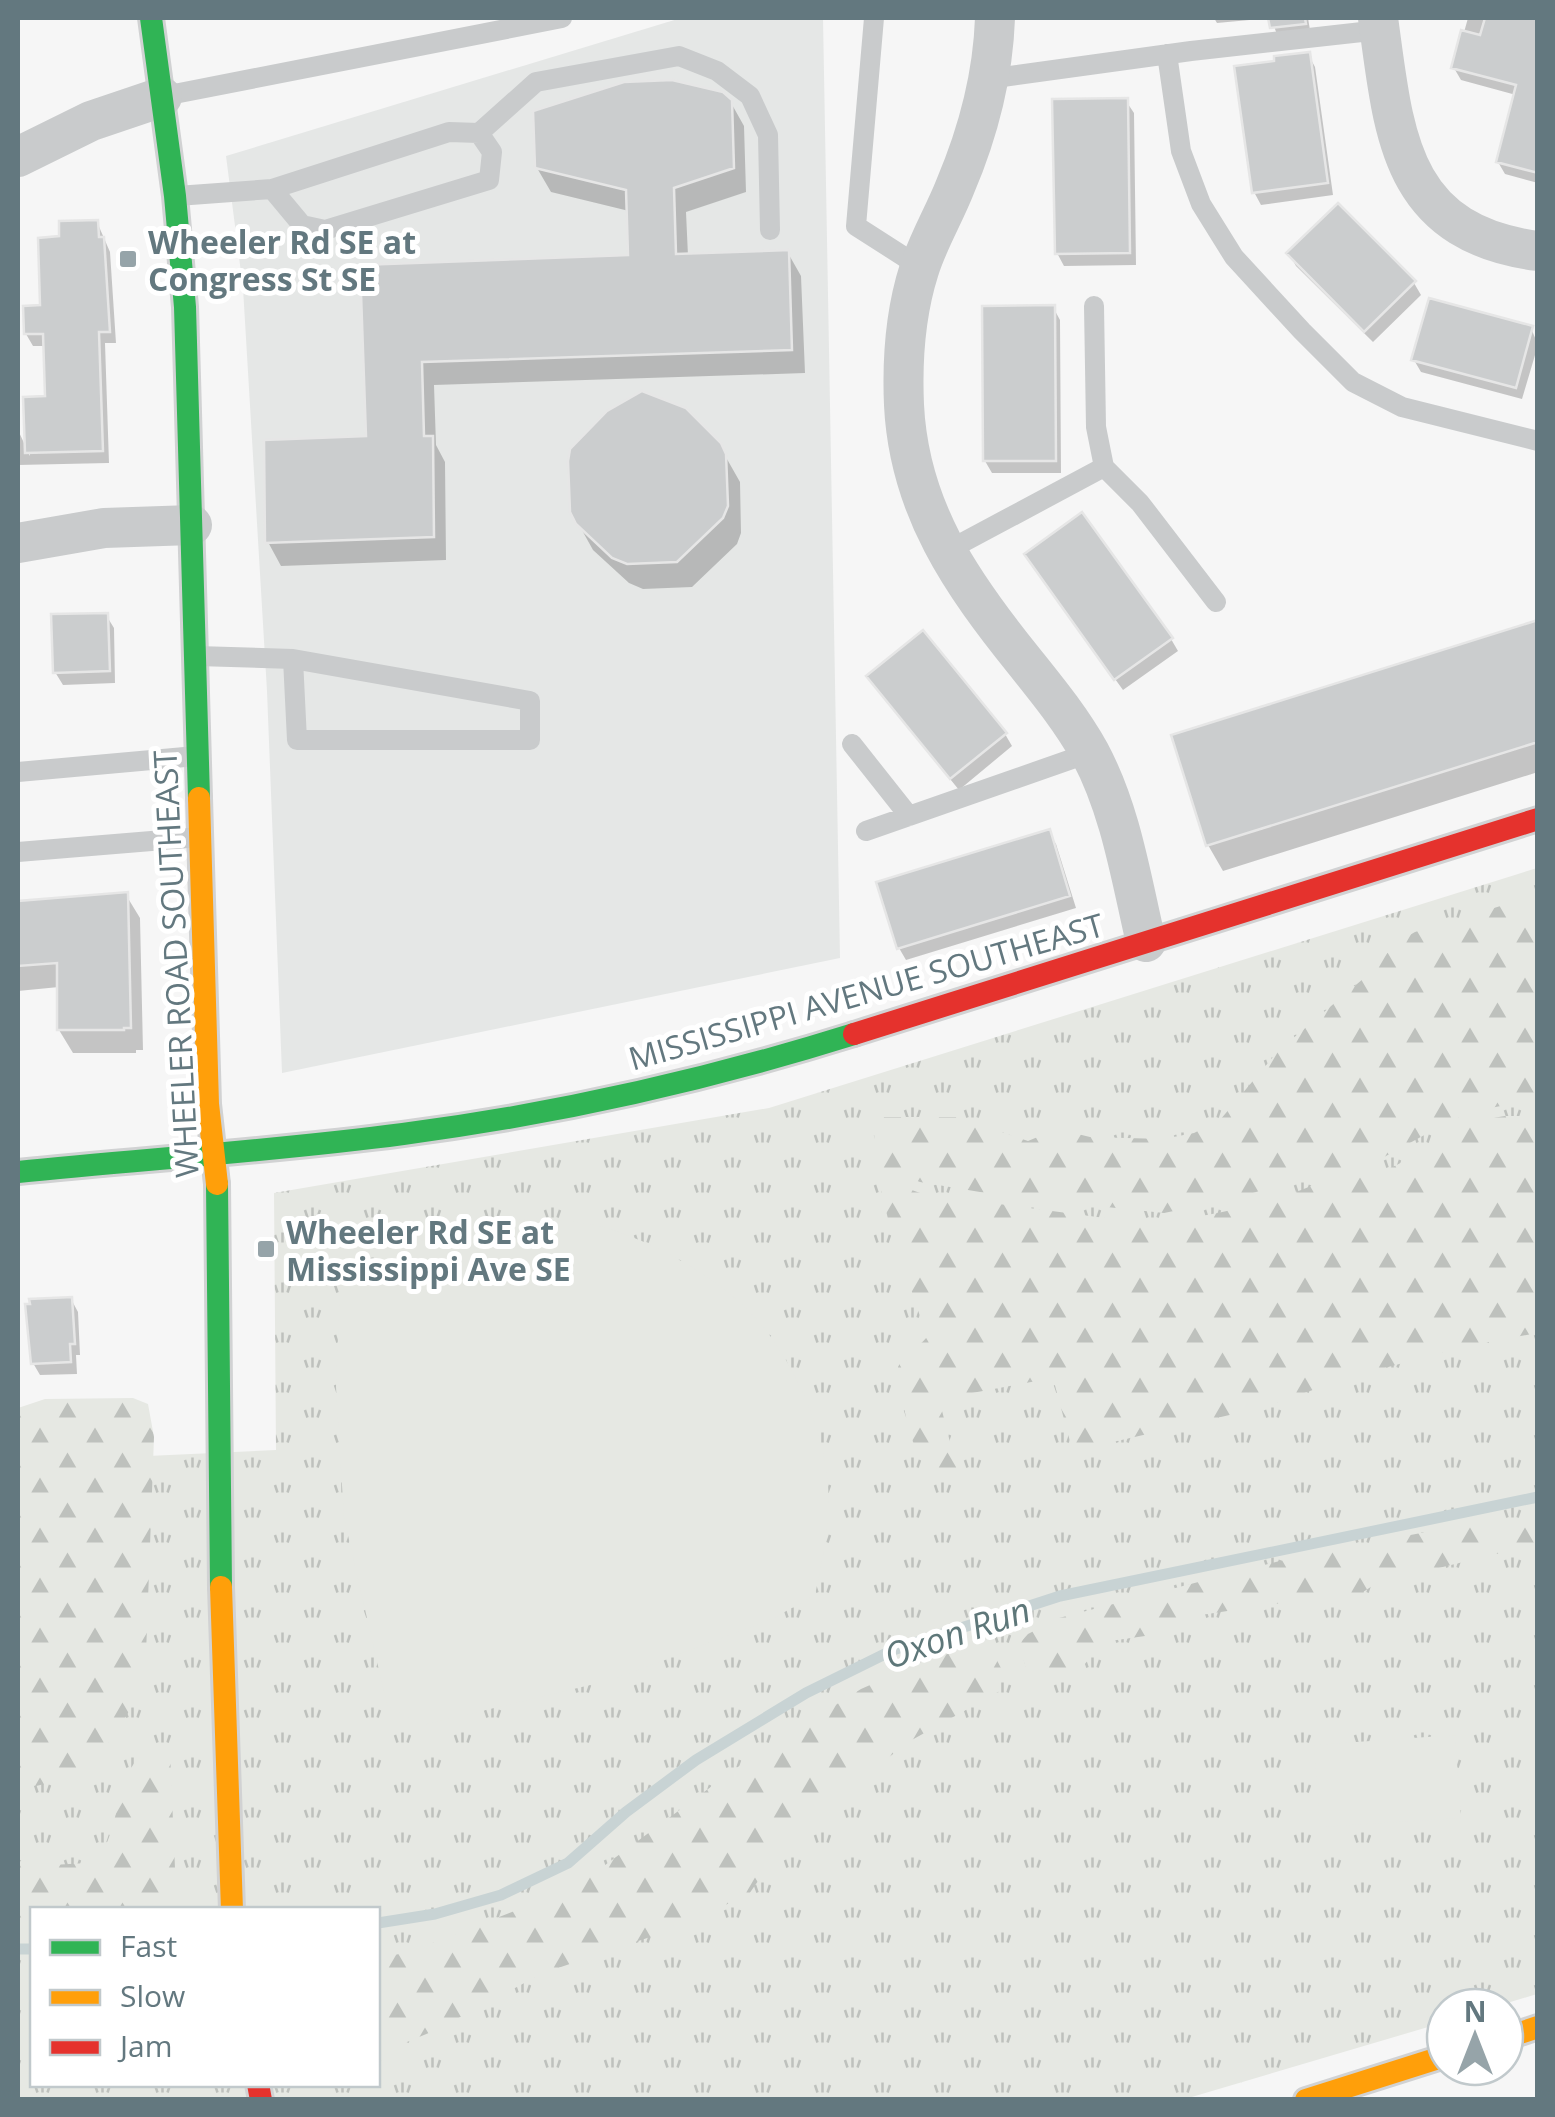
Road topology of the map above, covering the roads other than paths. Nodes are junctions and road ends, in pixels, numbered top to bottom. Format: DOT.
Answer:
graph roads {
  1 [pos="151,18"];
  2 [pos="562,18"];
  3 [pos="874,18"];
  4 [pos="995,18"];
  5 [pos="1379,24"];
  6 [pos="1167,54"];
  7 [pos="988,79"];
  8 [pos="162,97"];
  9 [pos="480,133"];
  10 [pos="18,157"];
  11 [pos="272,188"];
  12 [pos="175,196"];
  13 [pos="770,230"];
  14 [pos="1527,249"];
  15 [pos="920,267"];
  16 [pos="1094,306"];
  17 [pos="1538,441"];
  18 [pos="1104,467"];
  19 [pos="192,525"];
  20 [pos="18,543"];
  21 [pos="945,552"];
  22 [pos="1216,602"];
  23 [pos="195,656"];
  24 [pos="293,660"];
  25 [pos="852,744"];
  26 [pos="1089,753"];
  27 [pos="198,756"];
  28 [pos="18,772"];
  29 [pos="909,816"];
  30 [pos="1538,819"];
  31 [pos="866,831"];
  32 [pos="200,837"];
  33 [pos="18,852"];
  34 [pos="1146,942"];
  35 [pos="214,1153"];
  36 [pos="18,1172"];
  37 [pos="232,1907"];
  38 [pos="1425,2062"];
  39 [pos="1306,2100"];
  1 -- 8 [label="main road, WHEELER ROAD SOUTHEAST"];
  2 -- 8 [label="lane"];
  3 -- 15 [label="lane"];
  4 -- 7 [label="street"];
  5 -- 6 [label="lane"];
  5 -- 14 [label="street"];
  6 -- 7 [label="lane"];
  6 -- 17 [label="lane"];
  7 -- 15 [label="street"];
  8 -- 10 [label="street"];
  8 -- 12 [label="main road, WHEELER ROAD SOUTHEAST"];
  9 -- 11 [label="lane"];
  9 -- 11 [label="lane"];
  9 -- 13 [label="lane"];
  11 -- 12 [label="lane"];
  12 -- 19 [label="main road, WHEELER ROAD SOUTHEAST"];
  15 -- 21 [label="street"];
  16 -- 18 [label="lane"];
  18 -- 21 [label="lane"];
  18 -- 22 [label="lane"];
  19 -- 20 [label="street"];
  19 -- 23 [label="main road, WHEELER ROAD SOUTHEAST"];
  21 -- 26 [label="street"];
  23 -- 24 [label="lane"];
  23 -- 27 [label="main road, WHEELER ROAD SOUTHEAST"];
  24 -- 24 [label="lane"];
  25 -- 29 [label="lane"];
  26 -- 29 [label="lane"];
  26 -- 34 [label="street"];
  27 -- 28 [label="lane"];
  27 -- 32 [label="main road, WHEELER ROAD SOUTHEAST"];
  29 -- 31 [label="lane"];
  30 -- 34 [label="main road, MISSISSIPPI AVENUE SOUTHEAST"];
  32 -- 33 [label="lane"];
  32 -- 35 [label="main road, WHEELER ROAD SOUTHEAST"];
  34 -- 35 [label="main road, MISSISSIPPI AVENUE SOUTHEAST"];
  35 -- 36 [label="main road, MISSISSIPPI AVENUE SOUTHEAST"];
  35 -- 37 [label="main road, WHEELER ROAD SOUTHEAST"];
  38 -- 39 [label="main road"];
}
